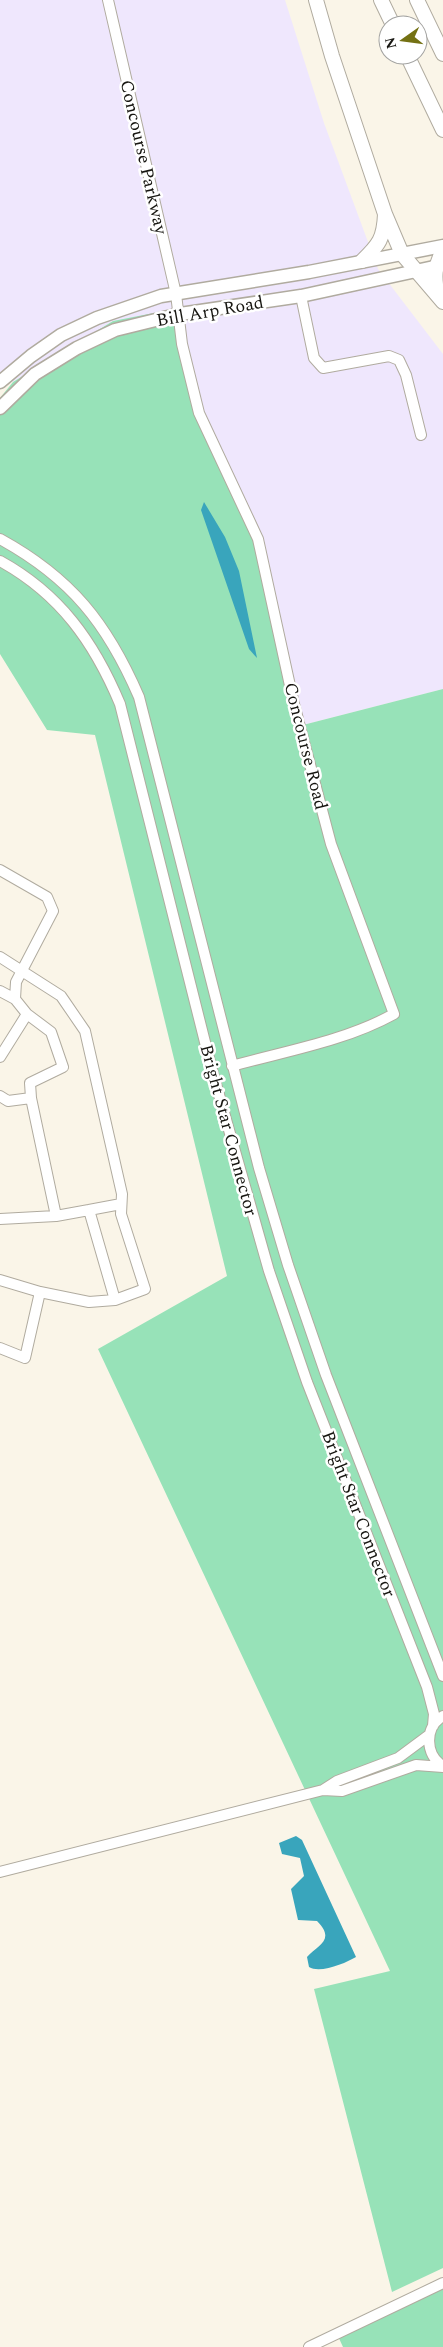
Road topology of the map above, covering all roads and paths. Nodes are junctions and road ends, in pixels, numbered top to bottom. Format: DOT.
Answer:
graph roads {
  1 [pos="108,0"];
  2 [pos="316,0"];
  3 [pos="381,0"];
  4 [pos="417,0"];
  5 [pos="388,15"];
  6 [pos="443,54"];
  7 [pos="412,65"];
  8 [pos="443,130"];
  9 [pos="385,214"];
  10 [pos="443,246"];
  11 [pos="443,251"];
  12 [pos="402,254"];
  13 [pos="362,261"];
  14 [pos="440,266"];
  15 [pos="415,271"];
  16 [pos="176,294"];
  17 [pos="301,296"];
  18 [pos="440,299"];
  19 [pos="180,314"];
  20 [pos="0,382"];
  21 [pos="0,408"];
  22 [pos="421,435"];
  23 [pos="0,538"];
  24 [pos="0,561"];
  25 [pos="0,870"];
  26 [pos="0,957"];
  27 [pos="22,970"];
  28 [pos="0,991"];
  29 [pos="15,999"];
  30 [pos="27,1014"];
  31 [pos="0,1057"];
  32 [pos="232,1066"];
  33 [pos="0,1096"];
  34 [pos="31,1098"];
  35 [pos="121,1204"];
  36 [pos="89,1210"];
  37 [pos="56,1216"];
  38 [pos="0,1218"];
  39 [pos="0,1280"];
  40 [pos="40,1292"];
  41 [pos="114,1300"];
  42 [pos="0,1348"];
  43 [pos="443,1676"];
  44 [pos="443,1716"];
  45 [pos="431,1731"];
  46 [pos="443,1766"];
  47 [pos="323,1790"];
  48 [pos="0,1872"];
  49 [pos="443,2284"];
  50 [pos="309,2347"];
  1 -- 16 [label="street, Concourse Parkway"];
  2 -- 9 [label="highway"];
  3 -- 5 [label="highway"];
  4 -- 6 [label="highway"];
  7 -- 8 [label="highway"];
  9 -- 12 [label="highway"];
  9 -- 13 [label="highway"];
  10 -- 12 [label="main road, Bill Arp Road"];
  11 -- 14 [label="highway"];
  12 -- 13 [label="main road, Bill Arp Road"];
  12 -- 15 [label="highway"];
  13 -- 16 [label="main road, Bill Arp Road"];
  14 -- 15 [label="main road, Bill Arp Road"];
  14 -- 18 [label="highway"];
  15 -- 17 [label="main road, Bill Arp Road"];
  15 -- 18 [label="highway"];
  16 -- 19 [label="street, Concourse Parkway"];
  16 -- 20 [label="main road, Bill Arp Road"];
  17 -- 19 [label="main road, Bill Arp Road"];
  17 -- 22 [label="street"];
  19 -- 21 [label="main road, Bill Arp Road"];
  19 -- 32 [label="street, Concourse Road"];
  23 -- 32 [label="street, Bright Star Connector"];
  24 -- 45 [label="street, Bright Star Connector"];
  25 -- 27 [label="street"];
  26 -- 27 [label="street"];
  27 -- 29 [label="street"];
  27 -- 35 [label="street"];
  28 -- 29 [label="street"];
  29 -- 30 [label="street"];
  30 -- 31 [label="street"];
  30 -- 34 [label="street"];
  32 -- 43 [label="street, Bright Star Connector"];
  33 -- 34 [label="street"];
  34 -- 37 [label="street"];
  35 -- 36 [label="street"];
  35 -- 41 [label="street"];
  36 -- 37 [label="street"];
  36 -- 41 [label="street"];
  37 -- 38 [label="street"];
  39 -- 40 [label="street"];
  40 -- 41 [label="street"];
  40 -- 42 [label="street"];
  44 -- 45 [label="street"];
  45 -- 46 [label="street, Bright Star Connector"];
  45 -- 47 [label="street"];
  46 -- 47 [label="street"];
  47 -- 48 [label="street"];
  49 -- 50 [label="street"];
}
